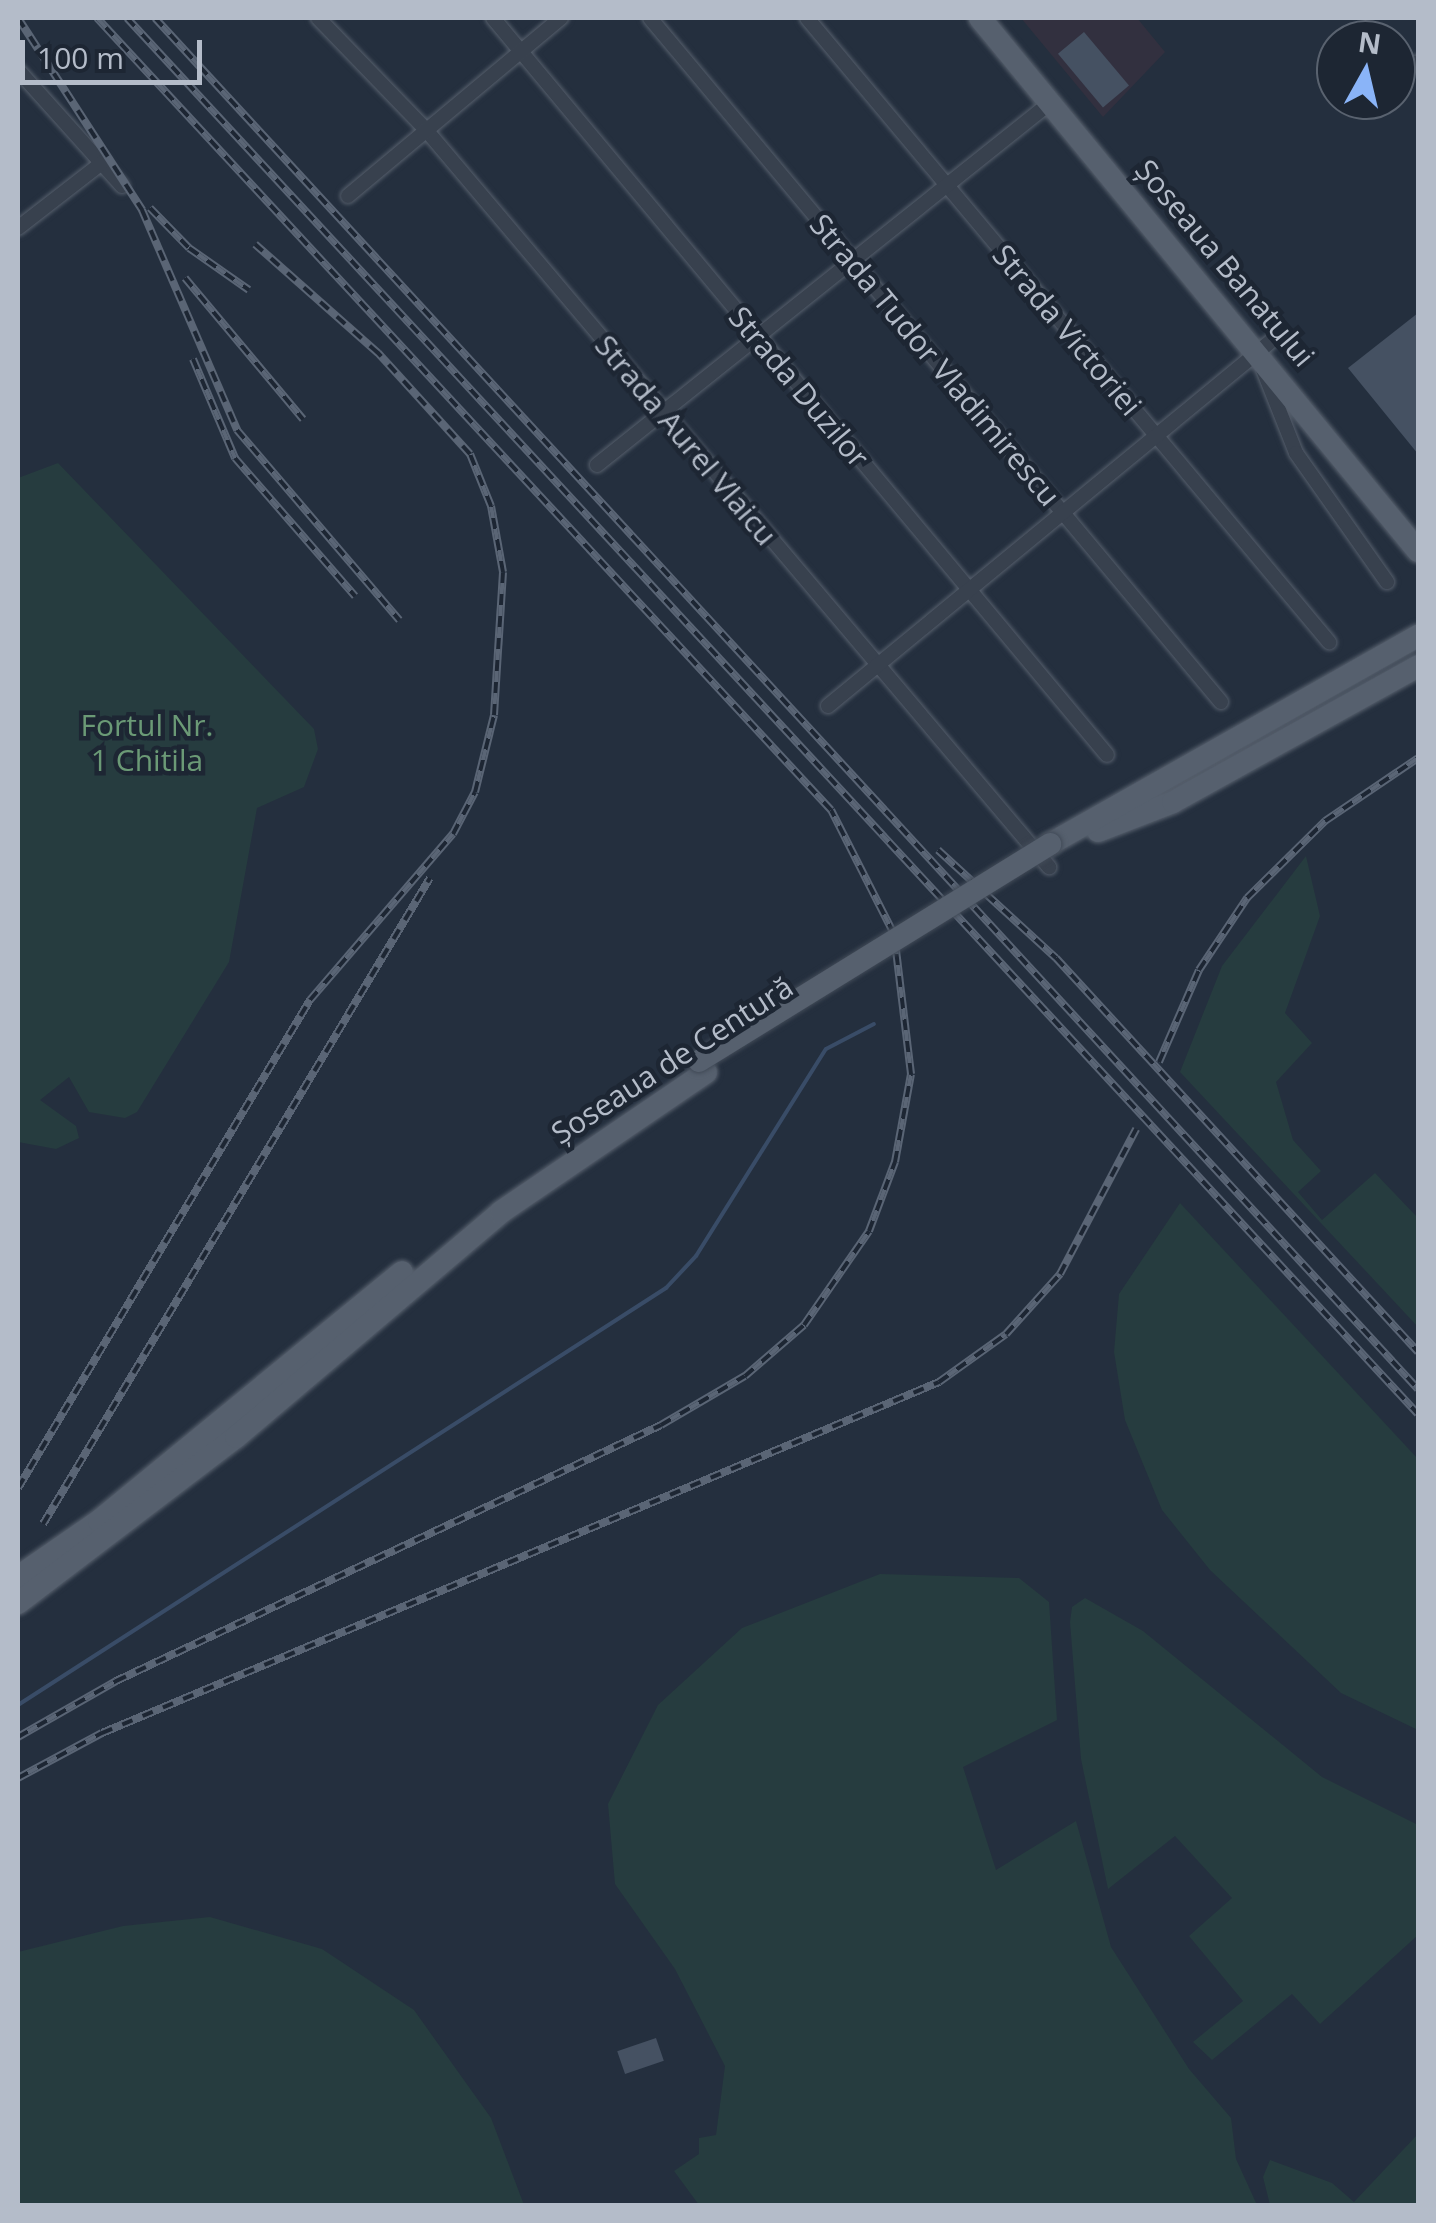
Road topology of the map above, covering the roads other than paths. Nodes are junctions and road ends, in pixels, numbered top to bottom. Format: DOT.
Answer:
graph roads {
  1 [pos="318,18"];
  2 [pos="493,18"];
  3 [pos="561,18"];
  4 [pos="650,18"];
  5 [pos="807,18"];
  6 [pos="980,18"];
  7 [pos="1000,18"];
  8 [pos="520,51"];
  9 [pos="20,78"];
  10 [pos="1051,102"];
  11 [pos="426,131"];
  12 [pos="104,162"];
  13 [pos="946,185"];
  14 [pos="122,186"];
  15 [pos="348,196"];
  16 [pos="18,228"];
  17 [pos="853,262"];
  18 [pos="759,338"];
  19 [pos="1264,347"];
  20 [pos="663,413"];
  21 [pos="1156,436"];
  22 [pos="597,465"];
  23 [pos="1064,514"];
  24 [pos="1418,524"];
  25 [pos="1418,551"];
  26 [pos="1387,582"];
  27 [pos="969,592"];
  28 [pos="1418,623"];
  29 [pos="1418,636"];
  30 [pos="1329,642"];
  31 [pos="1418,652"];
  32 [pos="876,666"];
  33 [pos="1418,666"];
  34 [pos="1220,702"];
  35 [pos="828,706"];
  36 [pos="1276,722"];
  37 [pos="1106,755"];
  38 [pos="1099,822"];
  39 [pos="1052,856"];
  40 [pos="703,1066"];
  41 [pos="18,1577"];
  42 [pos="18,1603"];
  1 -- 11 [label="street, Strada Aurel Vlaicu"];
  2 -- 8 [label="street, Strada Duzilor"];
  3 -- 8 [label="street"];
  4 -- 17 [label="street, Strada Tudor Vladimirescu"];
  5 -- 13 [label="street, Strada Victoriei"];
  6 -- 10 [label="main road, Șoseaua Banatului"];
  7 -- 19 [label="main road, Șoseaua Banatului"];
  8 -- 11 [label="street"];
  8 -- 18 [label="street, Strada Duzilor"];
  9 -- 12 [label="street"];
  10 -- 13 [label="street"];
  10 -- 19 [label="main road, Șoseaua Banatului"];
  11 -- 15 [label="street"];
  11 -- 20 [label="street, Strada Aurel Vlaicu"];
  12 -- 14 [label="street"];
  12 -- 16 [label="street"];
  13 -- 17 [label="street"];
  13 -- 21 [label="street, Strada Victoriei"];
  17 -- 18 [label="street"];
  17 -- 23 [label="street, Strada Tudor Vladimirescu"];
  18 -- 20 [label="street"];
  18 -- 27 [label="street, Strada Duzilor"];
  19 -- 21 [label="street"];
  19 -- 24 [label="main road, Șoseaua Banatului"];
  19 -- 25 [label="main road, Șoseaua Banatului"];
  19 -- 26 [label="street"];
  20 -- 22 [label="street"];
  20 -- 32 [label="street, Strada Aurel Vlaicu"];
  21 -- 23 [label="street"];
  21 -- 30 [label="street, Strada Victoriei"];
  23 -- 27 [label="street"];
  23 -- 34 [label="street, Strada Tudor Vladimirescu"];
  27 -- 32 [label="street"];
  27 -- 37 [label="street, Strada Duzilor"];
  28 -- 38 [label="main road"];
  29 -- 36 [label="main road, Șoseaua de Centură"];
  31 -- 36 [label="main road, Șoseaua de Centură"];
  32 -- 35 [label="street"];
  32 -- 39 [label="street, Strada Aurel Vlaicu"];
  33 -- 38 [label="main road"];
  36 -- 38 [label="main road, Șoseaua de Centură"];
  38 -- 39 [label="main road, Șoseaua de Centură"];
  39 -- 40 [label="main road, Șoseaua de Centură"];
  40 -- 41 [label="main road, Șoseaua de Centură"];
  40 -- 42 [label="main road, Șoseaua de Centură"];
}
